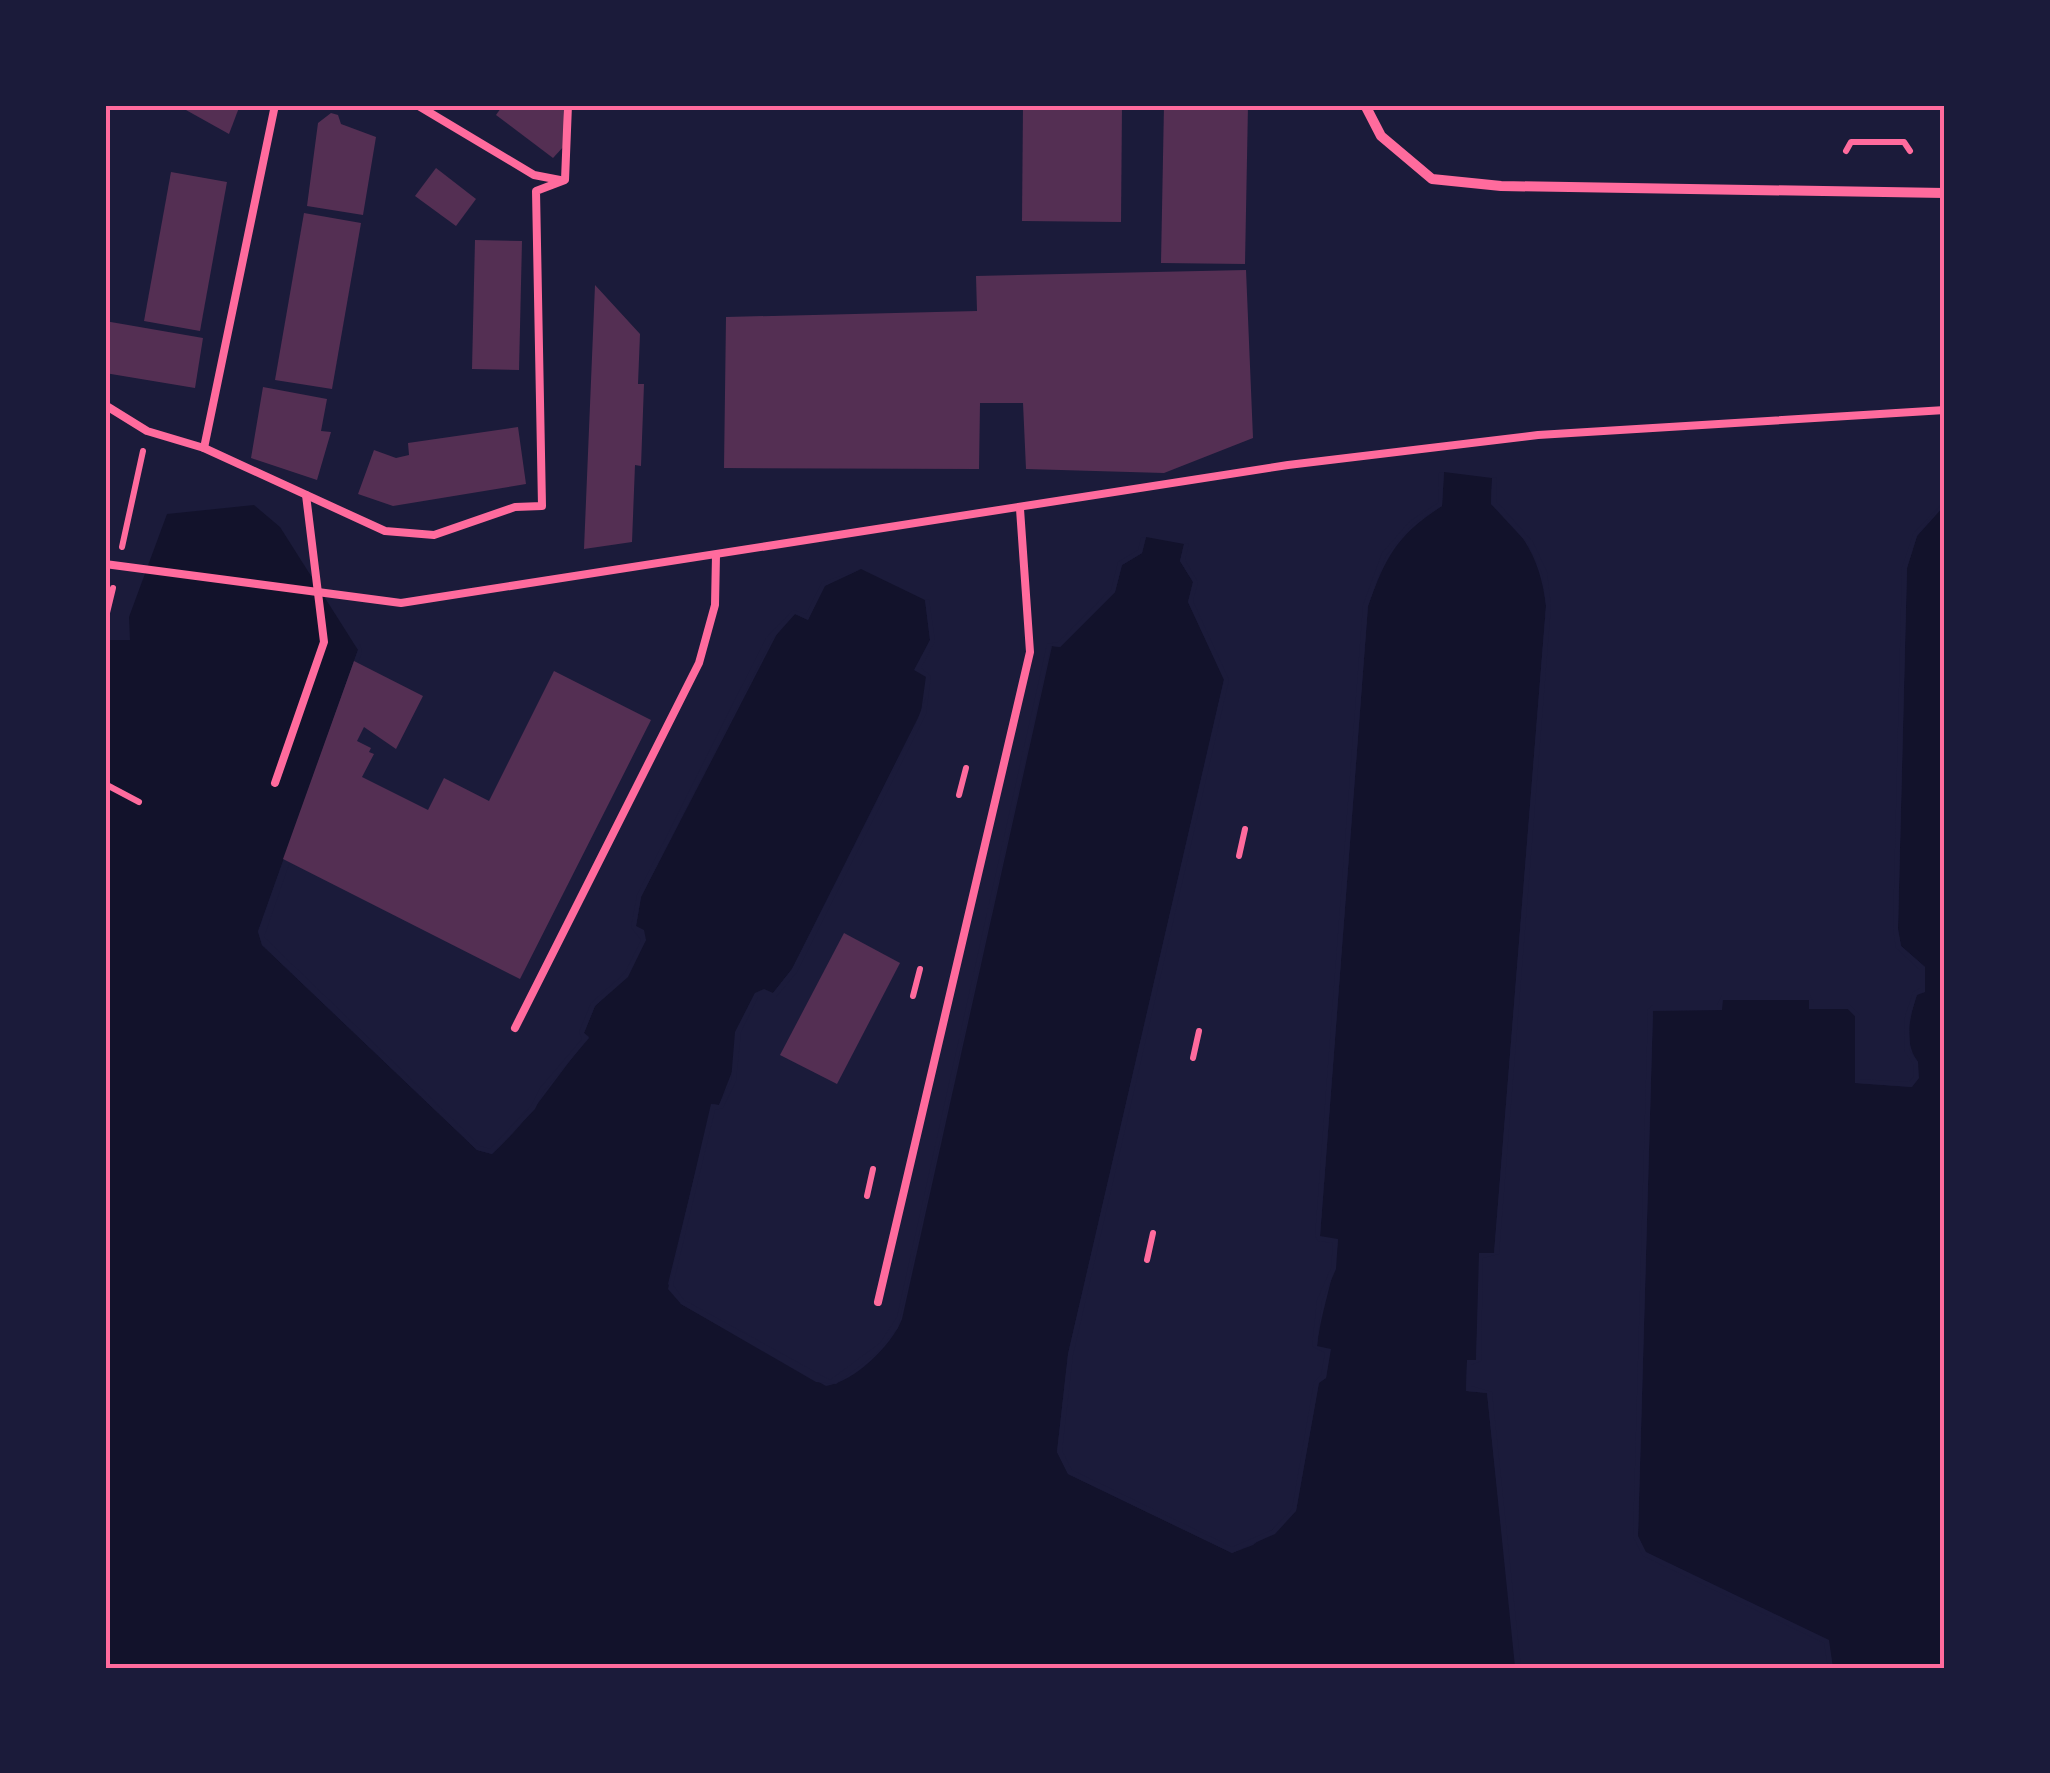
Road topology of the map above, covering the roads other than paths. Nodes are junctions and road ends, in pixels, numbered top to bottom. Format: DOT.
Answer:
graph roads {
  1 [pos="275,105"];
  2 [pos="417,105"];
  3 [pos="568,105"];
  4 [pos="1365,105"];
  5 [pos="565,180"];
  6 [pos="1945,193"];
  7 [pos="105,405"];
  8 [pos="1945,410"];
  9 [pos="204,448"];
  10 [pos="306,495"];
  11 [pos="1020,508"];
  12 [pos="716,555"];
  13 [pos="105,564"];
  14 [pos="275,783"];
  15 [pos="515,1028"];
  16 [pos="878,1302"];
  1 -- 9 [label="lane"];
  2 -- 5 [label="lane"];
  3 -- 5 [label="lane"];
  4 -- 6 [label="street"];
  5 -- 10 [label="lane"];
  7 -- 9 [label="lane"];
  8 -- 11 [label="lane"];
  9 -- 10 [label="lane"];
  10 -- 14 [label="lane"];
  11 -- 12 [label="lane"];
  11 -- 16 [label="lane"];
  12 -- 13 [label="lane"];
  12 -- 15 [label="lane"];
}
